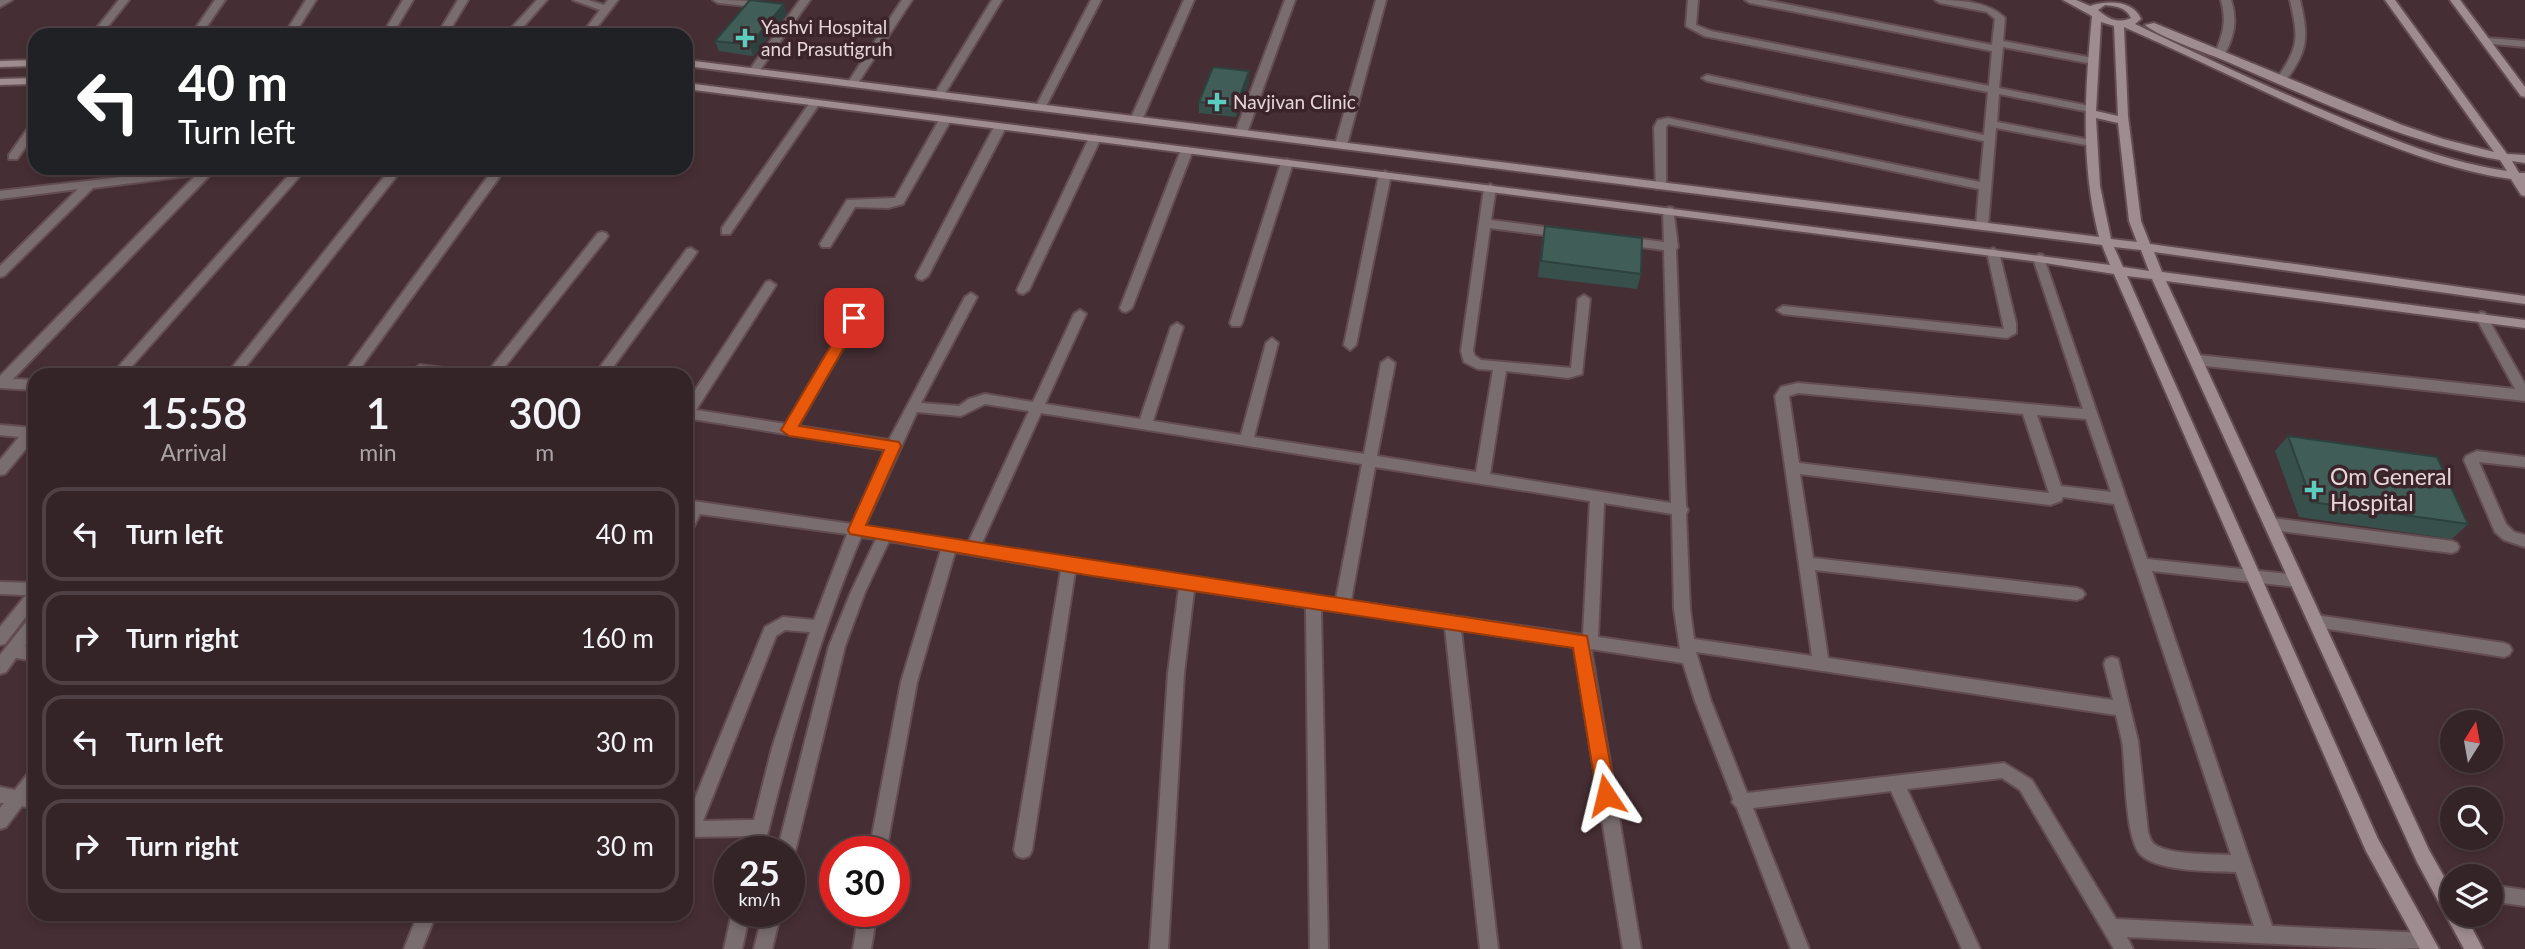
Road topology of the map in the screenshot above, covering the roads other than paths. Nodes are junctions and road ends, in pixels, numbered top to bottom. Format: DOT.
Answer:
graph roads {
  1 [pos="7,0"];
  2 [pos="124,0"];
  3 [pos="220,0"];
  4 [pos="312,0"];
  5 [pos="408,0"];
  6 [pos="463,0"];
  7 [pos="542,0"];
  8 [pos="578,0"];
  9 [pos="718,0"];
  10 [pos="907,0"];
  11 [pos="997,0"];
  12 [pos="1096,0"];
  13 [pos="1189,0"];
  14 [pos="1290,0"];
  15 [pos="1381,0"];
  16 [pos="1693,0"];
  17 [pos="1750,0"];
  18 [pos="1940,0"];
  19 [pos="2068,0"];
  20 [pos="2226,0"];
  21 [pos="2295,0"];
  22 [pos="2390,0"];
  23 [pos="2455,0"];
  24 [pos="0,4"];
  25 [pos="610,4"];
  26 [pos="802,4"];
  27 [pos="772,6"];
  28 [pos="785,7"];
  29 [pos="2098,7"];
  30 [pos="2128,22"];
  31 [pos="102,28"];
  32 [pos="201,28"];
  33 [pos="294,28"];
  34 [pos="391,28"];
  35 [pos="446,28"];
  36 [pos="516,28"];
  37 [pos="591,28"];
  38 [pos="2487,41"];
  39 [pos="2525,44"];
  40 [pos="1997,46"];
  41 [pos="2219,55"];
  42 [pos="2092,61"];
  43 [pos="28,63"];
  44 [pos="0,64"];
  45 [pos="693,64"];
  46 [pos="754,72"];
  47 [pos="1707,78"];
  48 [pos="28,81"];
  49 [pos="2280,81"];
  50 [pos="0,82"];
  51 [pos="852,84"];
  52 [pos="693,87"];
  53 [pos="1993,90"];
  54 [pos="2525,94"];
  55 [pos="939,95"];
  56 [pos="815,103"];
  57 [pos="1040,108"];
  58 [pos="2090,111"];
  59 [pos="945,120"];
  60 [pos="1136,120"];
  61 [pos="2124,121"];
  62 [pos="1991,124"];
  63 [pos="1000,127"];
  64 [pos="1241,133"];
  65 [pos="28,136"];
  66 [pos="1095,138"];
  67 [pos="1989,139"];
  68 [pos="2091,143"];
  69 [pos="1341,145"];
  70 [pos="1187,150"];
  71 [pos="2504,157"];
  72 [pos="13,158"];
  73 [pos="2525,159"];
  74 [pos="1287,163"];
  75 [pos="171,175"];
  76 [pos="203,175"];
  77 [pos="295,175"];
  78 [pos="391,175"];
  79 [pos="495,175"];
  80 [pos="1385,175"];
  81 [pos="2520,176"];
  82 [pos="90,184"];
  83 [pos="1660,186"];
  84 [pos="1985,187"];
  85 [pos="1490,188"];
  86 [pos="2525,192"];
  87 [pos="0,195"];
  88 [pos="1669,211"];
  89 [pos="1485,223"];
  90 [pos="1982,226"];
  91 [pos="726,231"];
  92 [pos="1578,235"];
  93 [pos="602,236"];
  94 [pos="1618,240"];
  95 [pos="2106,242"];
  96 [pos="826,244"];
  97 [pos="1672,247"];
  98 [pos="2144,247"];
  99 [pos="691,252"];
  100 [pos="1993,252"];
  101 [pos="2039,258"];
  102 [pos="2118,271"];
  103 [pos="0,274"];
  104 [pos="922,276"];
  105 [pos="2157,276"];
  106 [pos="771,285"];
  107 [pos="1023,290"];
  108 [pos="2525,293"];
  109 [pos="2491,295"];
  110 [pos="867,296"];
  111 [pos="971,297"];
  112 [pos="1584,299"];
  113 [pos="2525,300"];
  114 [pos="1126,308"];
  115 [pos="1783,310"];
  116 [pos="1080,314"];
  117 [pos="2481,316"];
  118 [pos="1236,323"];
  119 [pos="2525,324"];
  120 [pos="1177,327"];
  121 [pos="1272,343"];
  122 [pos="1350,345"];
  123 [pos="2197,360"];
  124 [pos="1388,363"];
  125 [pos="1500,366"];
  126 [pos="123,368"];
  127 [pos="238,368"];
  128 [pos="353,368"];
  129 [pos="497,368"];
  130 [pos="605,368"];
  131 [pos="0,383"];
  132 [pos="28,385"];
  133 [pos="2525,396"];
  134 [pos="693,402"];
  135 [pos="914,407"];
  136 [pos="1038,407"];
  137 [pos="2028,409"];
  138 [pos="693,414"];
  139 [pos="2092,415"];
  140 [pos="1145,424"];
  141 [pos="0,430"];
  142 [pos="789,430"];
  143 [pos="28,432"];
  144 [pos="28,437"];
  145 [pos="1246,440"];
  146 [pos="893,446"];
  147 [pos="1372,460"];
  148 [pos="2525,462"];
  149 [pos="1793,468"];
  150 [pos="0,470"];
  151 [pos="1482,478"];
  152 [pos="2056,491"];
  153 [pos="1597,496"];
  154 [pos="2120,499"];
  155 [pos="693,507"];
  156 [pos="1681,510"];
  157 [pos="2272,524"];
  158 [pos="856,530"];
  159 [pos="885,535"];
  160 [pos="2525,541"];
  161 [pos="948,546"];
  162 [pos="2452,547"];
  163 [pos="972,550"];
  164 [pos="1807,563"];
  165 [pos="2142,564"];
  166 [pos="1069,565"];
  167 [pos="2254,577"];
  168 [pos="2297,581"];
  169 [pos="1187,583"];
  170 [pos="0,588"];
  171 [pos="28,590"];
  172 [pos="2077,594"];
  173 [pos="28,601"];
  174 [pos="1313,602"];
  175 [pos="1342,606"];
  176 [pos="2316,621"];
  177 [pos="1452,622"];
  178 [pos="819,627"];
  179 [pos="28,630"];
  180 [pos="0,639"];
  181 [pos="1585,642"];
  182 [pos="2504,650"];
  183 [pos="12,651"];
  184 [pos="1688,651"];
  185 [pos="28,653"];
  186 [pos="1821,663"];
  187 [pos="2112,664"];
  188 [pos="0,667"];
  189 [pos="2123,709"];
  190 [pos="1895,782"];
  191 [pos="0,795"];
  192 [pos="27,800"];
  193 [pos="1741,802"];
  194 [pos="693,819"];
  195 [pos="0,821"];
  196 [pos="760,828"];
  197 [pos="693,829"];
  198 [pos="758,836"];
  199 [pos="790,836"];
  200 [pos="880,836"];
  201 [pos="1023,850"];
  202 [pos="2243,864"];
  203 [pos="2440,876"];
  204 [pos="2503,895"];
  205 [pos="2525,898"];
  206 [pos="424,921"];
  207 [pos="738,927"];
  208 [pos="768,927"];
  209 [pos="866,927"];
  210 [pos="2461,927"];
  211 [pos="2112,928"];
  212 [pos="2266,934"];
  213 [pos="2428,945"];
  214 [pos="413,949"];
  215 [pos="733,949"];
  216 [pos="763,949"];
  217 [pos="862,949"];
  218 [pos="1160,949"];
  219 [pos="1319,949"];
  220 [pos="1489,949"];
  221 [pos="1632,949"];
  222 [pos="1800,949"];
  223 [pos="1971,949"];
  224 [pos="2124,949"];
  225 [pos="2473,949"];
  1 -- 24 [label="street"];
  2 -- 31 [label="street"];
  3 -- 32 [label="street"];
  4 -- 33 [label="street"];
  5 -- 34 [label="street"];
  6 -- 35 [label="street"];
  7 -- 36 [label="street"];
  8 -- 25 [label="street"];
  9 -- 27 [label="street"];
  10 -- 51 [label="street"];
  11 -- 55 [label="street"];
  12 -- 57 [label="street"];
  13 -- 60 [label="street"];
  14 -- 64 [label="street"];
  15 -- 69 [label="street"];
  16 -- 53 [label="street"];
  17 -- 40 [label="street"];
  18 -- 40 [label="street"];
  19 -- 29 [label="main road"];
  20 -- 41 [label="street"];
  21 -- 49 [label="street"];
  22 -- 71 [label="main road"];
  23 -- 38 [label="main road"];
  25 -- 37 [label="street"];
  26 -- 28 [label="street"];
  26 -- 46 [label="street"];
  29 -- 30 [label="main road"];
  29 -- 30 [label="main road"];
  29 -- 42 [label="main road"];
  30 -- 41 [label="main road"];
  30 -- 61 [label="main road"];
  30 -- 81 [label="main road"];
  38 -- 39 [label="street"];
  38 -- 54 [label="main road"];
  40 -- 42 [label="street"];
  40 -- 53 [label="street"];
  41 -- 49 [label="main road"];
  42 -- 58 [label="main road"];
  43 -- 44 [label="main road"];
  45 -- 46 [label="main road"];
  46 -- 51 [label="main road"];
  47 -- 67 [label="street"];
  48 -- 50 [label="main road"];
  49 -- 71 [label="main road"];
  51 -- 55 [label="main road"];
  52 -- 56 [label="main road"];
  53 -- 58 [label="street"];
  53 -- 62 [label="street"];
  55 -- 57 [label="main road"];
  56 -- 59 [label="main road"];
  56 -- 91 [label="street"];
  57 -- 60 [label="main road"];
  58 -- 61 [label="main road"];
  58 -- 68 [label="main road"];
  59 -- 63 [label="main road"];
  59 -- 96 [label="street"];
  60 -- 64 [label="main road"];
  61 -- 98 [label="main road"];
  62 -- 67 [label="street"];
  62 -- 68 [label="street"];
  63 -- 66 [label="main road"];
  63 -- 104 [label="street"];
  64 -- 69 [label="main road"];
  65 -- 72 [label="street"];
  66 -- 70 [label="main road"];
  66 -- 107 [label="street"];
  67 -- 84 [label="street"];
  68 -- 95 [label="main road"];
  69 -- 83 [label="main road"];
  70 -- 74 [label="main road"];
  70 -- 114 [label="street"];
  71 -- 73 [label="main road"];
  71 -- 81 [label="main road"];
  74 -- 80 [label="main road"];
  74 -- 118 [label="street"];
  75 -- 82 [label="street"];
  76 -- 131 [label="street"];
  77 -- 126 [label="street"];
  78 -- 127 [label="street"];
  79 -- 128 [label="street"];
  80 -- 85 [label="main road"];
  80 -- 122 [label="street"];
  81 -- 86 [label="main road"];
  82 -- 87 [label="street"];
  82 -- 103 [label="street"];
  83 -- 84 [label="street"];
  83 -- 90 [label="main road"];
  84 -- 90 [label="street"];
  85 -- 88 [label="main road"];
  85 -- 89 [label="street"];
  88 -- 97 [label="street"];
  88 -- 100 [label="main road"];
  89 -- 92 [label="street"];
  89 -- 125 [label="street"];
  90 -- 95 [label="main road"];
  93 -- 129 [label="street"];
  94 -- 97 [label="street"];
  95 -- 98 [label="main road"];
  95 -- 102 [label="main road"];
  97 -- 156 [label="street"];
  98 -- 105 [label="main road"];
  98 -- 109 [label="main road"];
  99 -- 130 [label="street"];
  100 -- 101 [label="main road"];
  100 -- 115 [label="street"];
  101 -- 102 [label="main road"];
  101 -- 139 [label="street"];
  102 -- 105 [label="main road"];
  102 -- 167 [label="main road"];
  105 -- 117 [label="main road"];
  105 -- 123 [label="main road"];
  106 -- 134 [label="street"];
  108 -- 109 [label="main road"];
  109 -- 113 [label="main road"];
  110 -- 142 [label="street"];
  111 -- 135 [label="street"];
  112 -- 125 [label="street"];
  116 -- 136 [label="street"];
  117 -- 119 [label="main road"];
  117 -- 133 [label="street"];
  120 -- 140 [label="street"];
  121 -- 145 [label="street"];
  123 -- 133 [label="street"];
  123 -- 157 [label="main road"];
  124 -- 147 [label="street"];
  125 -- 151 [label="street"];
  131 -- 132 [label="street"];
  135 -- 136 [label="street"];
  135 -- 146 [label="street"];
  136 -- 140 [label="street"];
  136 -- 163 [label="street"];
  137 -- 139 [label="street"];
  137 -- 149 [label="street"];
  137 -- 152 [label="street"];
  138 -- 142 [label="street"];
  139 -- 154 [label="street"];
  140 -- 145 [label="street"];
  141 -- 143 [label="street"];
  142 -- 146 [label="street"];
  144 -- 150 [label="street"];
  145 -- 147 [label="street"];
  146 -- 158 [label="street"];
  147 -- 151 [label="street"];
  147 -- 175 [label="street"];
  148 -- 160 [label="street"];
  149 -- 152 [label="street"];
  149 -- 164 [label="street"];
  151 -- 153 [label="street"];
  152 -- 154 [label="street"];
  153 -- 156 [label="street"];
  153 -- 181 [label="street"];
  154 -- 165 [label="street"];
  155 -- 158 [label="street"];
  156 -- 184 [label="street"];
  157 -- 162 [label="street"];
  157 -- 168 [label="main road"];
  158 -- 159 [label="street"];
  158 -- 178 [label="street"];
  159 -- 161 [label="street"];
  159 -- 199 [label="street"];
  161 -- 163 [label="street"];
  161 -- 200 [label="street"];
  163 -- 166 [label="street"];
  164 -- 172 [label="street"];
  164 -- 186 [label="street"];
  165 -- 167 [label="street"];
  165 -- 202 [label="street"];
  166 -- 169 [label="street"];
  166 -- 201 [label="street"];
  167 -- 168 [label="street"];
  167 -- 213 [label="main road"];
  168 -- 176 [label="main road"];
  169 -- 174 [label="street"];
  169 -- 218 [label="street"];
  170 -- 171 [label="street"];
  173 -- 180 [label="street"];
  174 -- 175 [label="street"];
  174 -- 219 [label="street"];
  175 -- 177 [label="street"];
  176 -- 182 [label="street"];
  176 -- 203 [label="main road"];
  177 -- 181 [label="street"];
  177 -- 220 [label="street"];
  178 -- 194 [label="street"];
  178 -- 196 [label="street"];
  179 -- 183 [label="street"];
  181 -- 184 [label="street"];
  181 -- 221 [label="street"];
  183 -- 185 [label="street"];
  183 -- 188 [label="street"];
  184 -- 186 [label="street"];
  184 -- 193 [label="street"];
  186 -- 189 [label="street"];
  187 -- 189 [label="street"];
  189 -- 202 [label="street"];
  190 -- 193 [label="street"];
  190 -- 211 [label="street"];
  190 -- 223 [label="street"];
  191 -- 192 [label="street"];
  192 -- 195 [label="street"];
  193 -- 222 [label="street"];
  196 -- 197 [label="street"];
  196 -- 198 [label="street"];
  202 -- 212 [label="street"];
  204 -- 205 [label="street"];
  206 -- 214 [label="street"];
  207 -- 215 [label="street"];
  208 -- 216 [label="street"];
  209 -- 217 [label="street"];
  210 -- 225 [label="main road"];
  211 -- 212 [label="street"];
  211 -- 224 [label="street"];
  212 -- 213 [label="street"];
}
